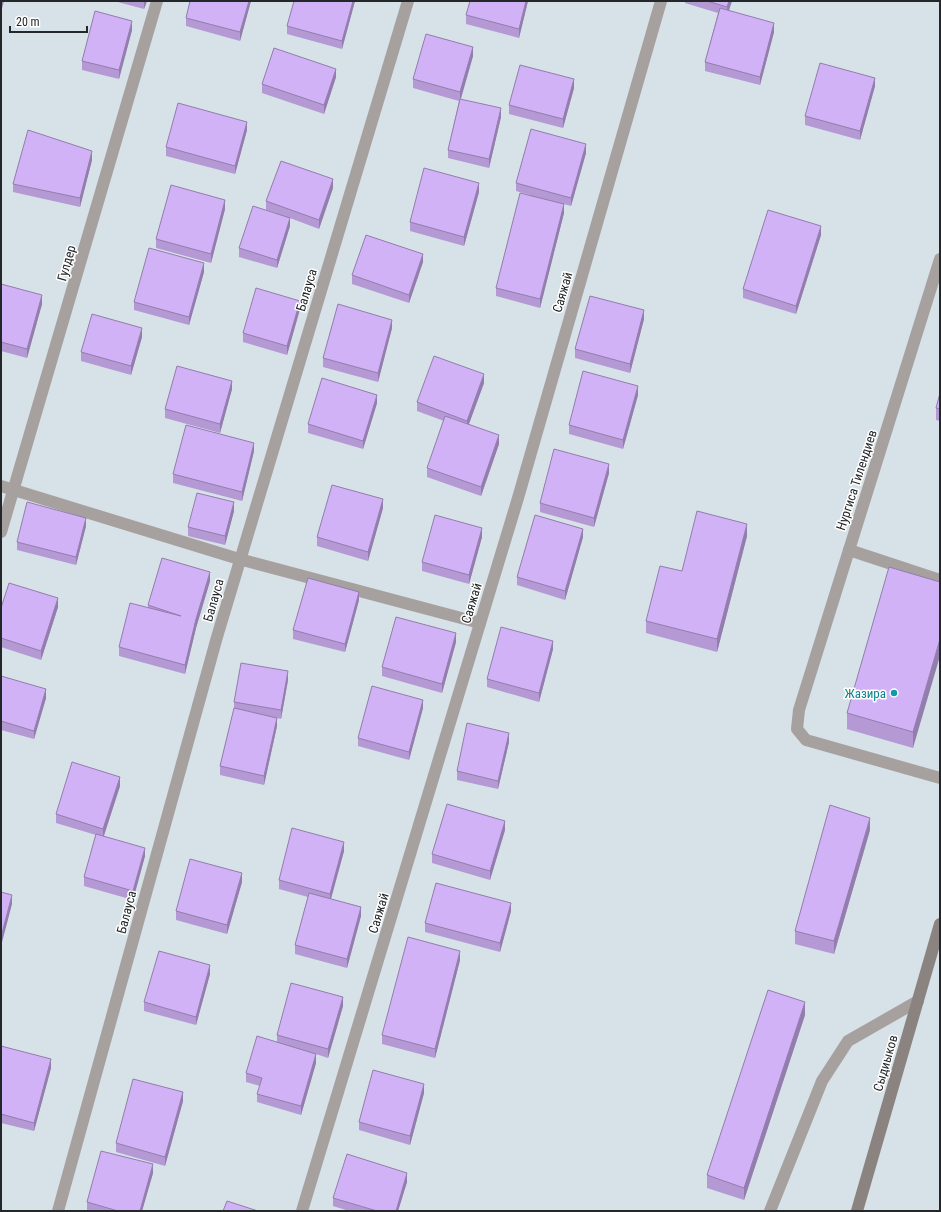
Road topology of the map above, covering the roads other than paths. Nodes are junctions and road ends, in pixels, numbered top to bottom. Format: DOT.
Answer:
graph roads {
  1 [pos="157,1"];
  2 [pos="408,1"];
  3 [pos="660,1"];
  4 [pos="940,258"];
  5 [pos="1,486"];
  6 [pos="14,489"];
  7 [pos="1,532"];
  8 [pos="849,550"];
  9 [pos="239,559"];
  10 [pos="940,580"];
  11 [pos="480,623"];
  12 [pos="940,778"];
  13 [pos="940,924"];
  14 [pos="936,949"];
  15 [pos="918,1001"];
  16 [pos="58,1211"];
  17 [pos="302,1211"];
  18 [pos="770,1211"];
  19 [pos="857,1211"];
  1 -- 6 [label="street, Гулдер"];
  2 -- 9 [label="street, Балауса"];
  3 -- 11 [label="street, Саяжай"];
  4 -- 8 [label="street, Нургиса Тилендиев"];
  5 -- 6 [label="street"];
  6 -- 7 [label="street, Гулдер"];
  6 -- 9 [label="street"];
  8 -- 10 [label="street"];
  8 -- 12 [label="street, Нургиса Тилендиев"];
  9 -- 11 [label="street"];
  9 -- 16 [label="street, Балауса"];
  11 -- 17 [label="street, Саяжай"];
  13 -- 14 [label="street, Сыдиыков"];
  14 -- 15 [label="street, Сыдиыков"];
  15 -- 18 [label="street"];
  15 -- 19 [label="street, Сыдиыков"];
}
